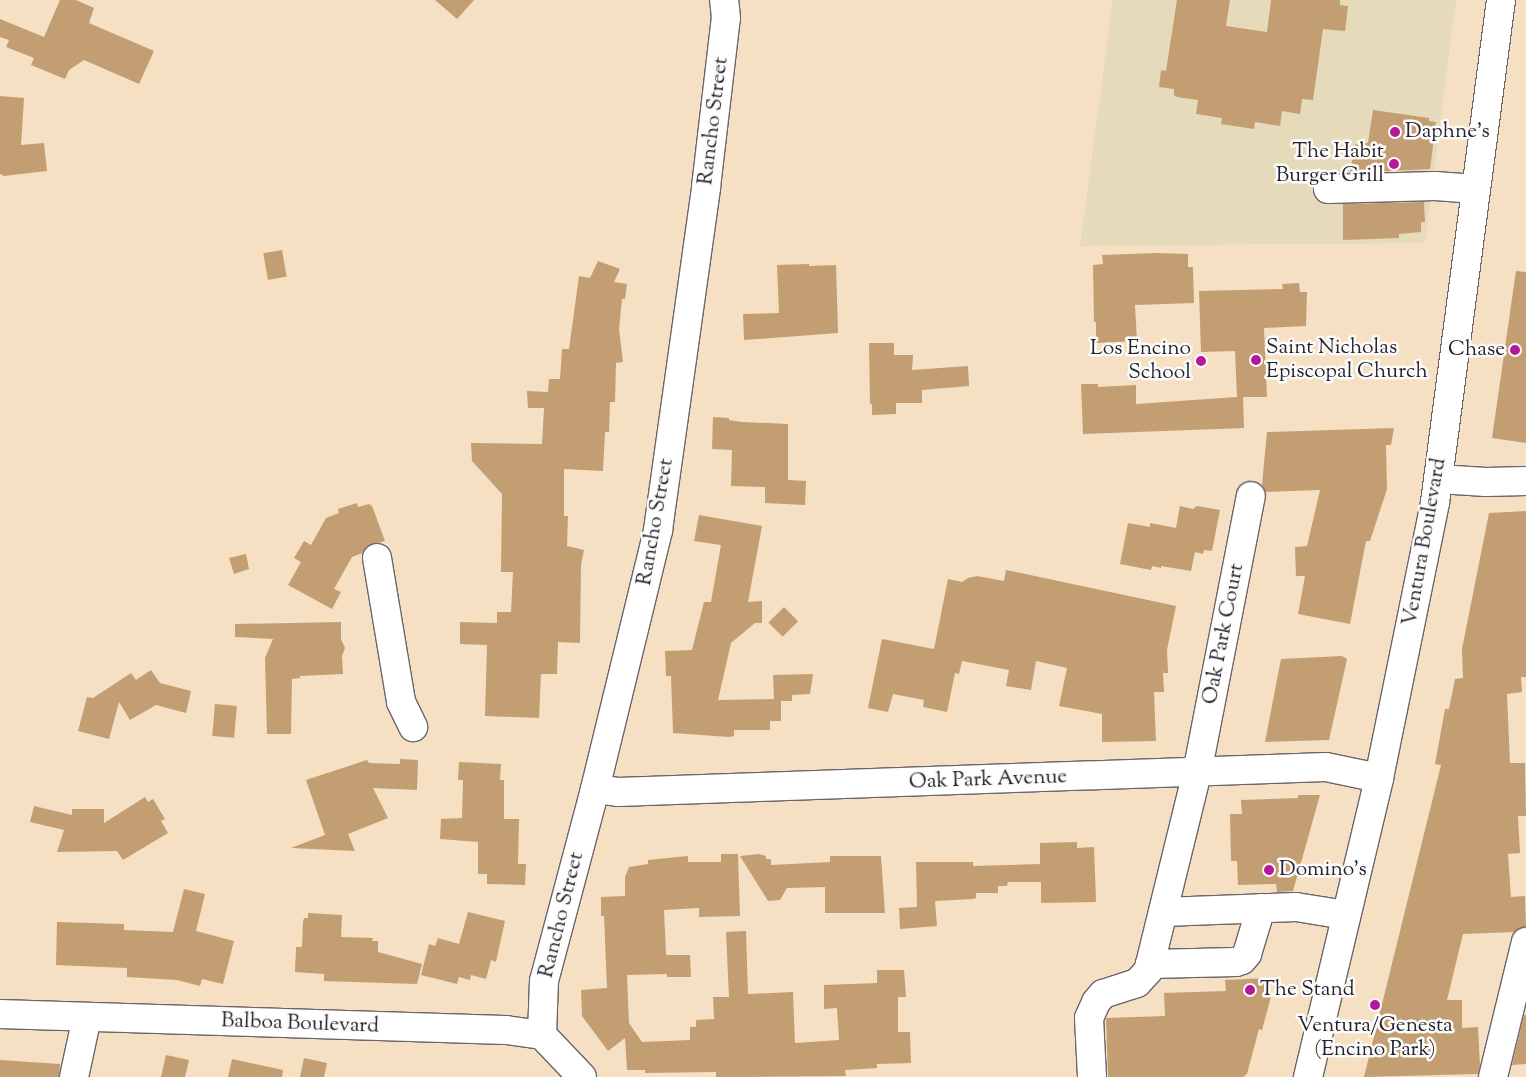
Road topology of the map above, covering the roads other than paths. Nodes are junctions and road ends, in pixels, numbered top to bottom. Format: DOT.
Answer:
graph roads {
  1 [pos="724,0"];
  2 [pos="1501,0"];
  3 [pos="1328,189"];
  4 [pos="1476,189"];
  5 [pos="1438,479"];
  6 [pos="1526,481"];
  7 [pos="1252,496"];
  8 [pos="377,558"];
  9 [pos="413,727"];
  10 [pos="1197,773"];
  11 [pos="1379,778"];
  12 [pos="595,789"];
  13 [pos="1261,908"];
  14 [pos="1163,912"];
  15 [pos="1346,915"];
  16 [pos="1526,942"];
  17 [pos="1150,964"];
  18 [pos="0,1014"];
  19 [pos="88,1017"];
  20 [pos="542,1035"];
  21 [pos="74,1077"];
  22 [pos="582,1077"];
  23 [pos="1092,1077"];
  24 [pos="1308,1077"];
  25 [pos="1493,1077"];
  1 -- 12 [label="street, Rancho Street"];
  2 -- 4 [label="street, Ventura Boulevard"];
  3 -- 4 [label="street"];
  4 -- 5 [label="street, Ventura Boulevard"];
  5 -- 6 [label="street"];
  5 -- 11 [label="street, Ventura Boulevard"];
  7 -- 10 [label="street, Oak Park Court"];
  8 -- 9 [label="street"];
  10 -- 11 [label="street, Oak Park Avenue"];
  10 -- 12 [label="street, Oak Park Avenue"];
  10 -- 14 [label="street, Oak Park Court"];
  11 -- 15 [label="street, Ventura Boulevard"];
  12 -- 20 [label="street, Rancho Street"];
  13 -- 14 [label="street"];
  13 -- 15 [label="street"];
  13 -- 17 [label="street"];
  14 -- 17 [label="street, Oak Park Court"];
  15 -- 24 [label="street, Ventura Boulevard"];
  16 -- 25 [label="street"];
  17 -- 23 [label="street"];
  18 -- 19 [label="street, Balboa Boulevard"];
  19 -- 20 [label="street, Balboa Boulevard"];
  19 -- 21 [label="street"];
  20 -- 22 [label="street"];
}
